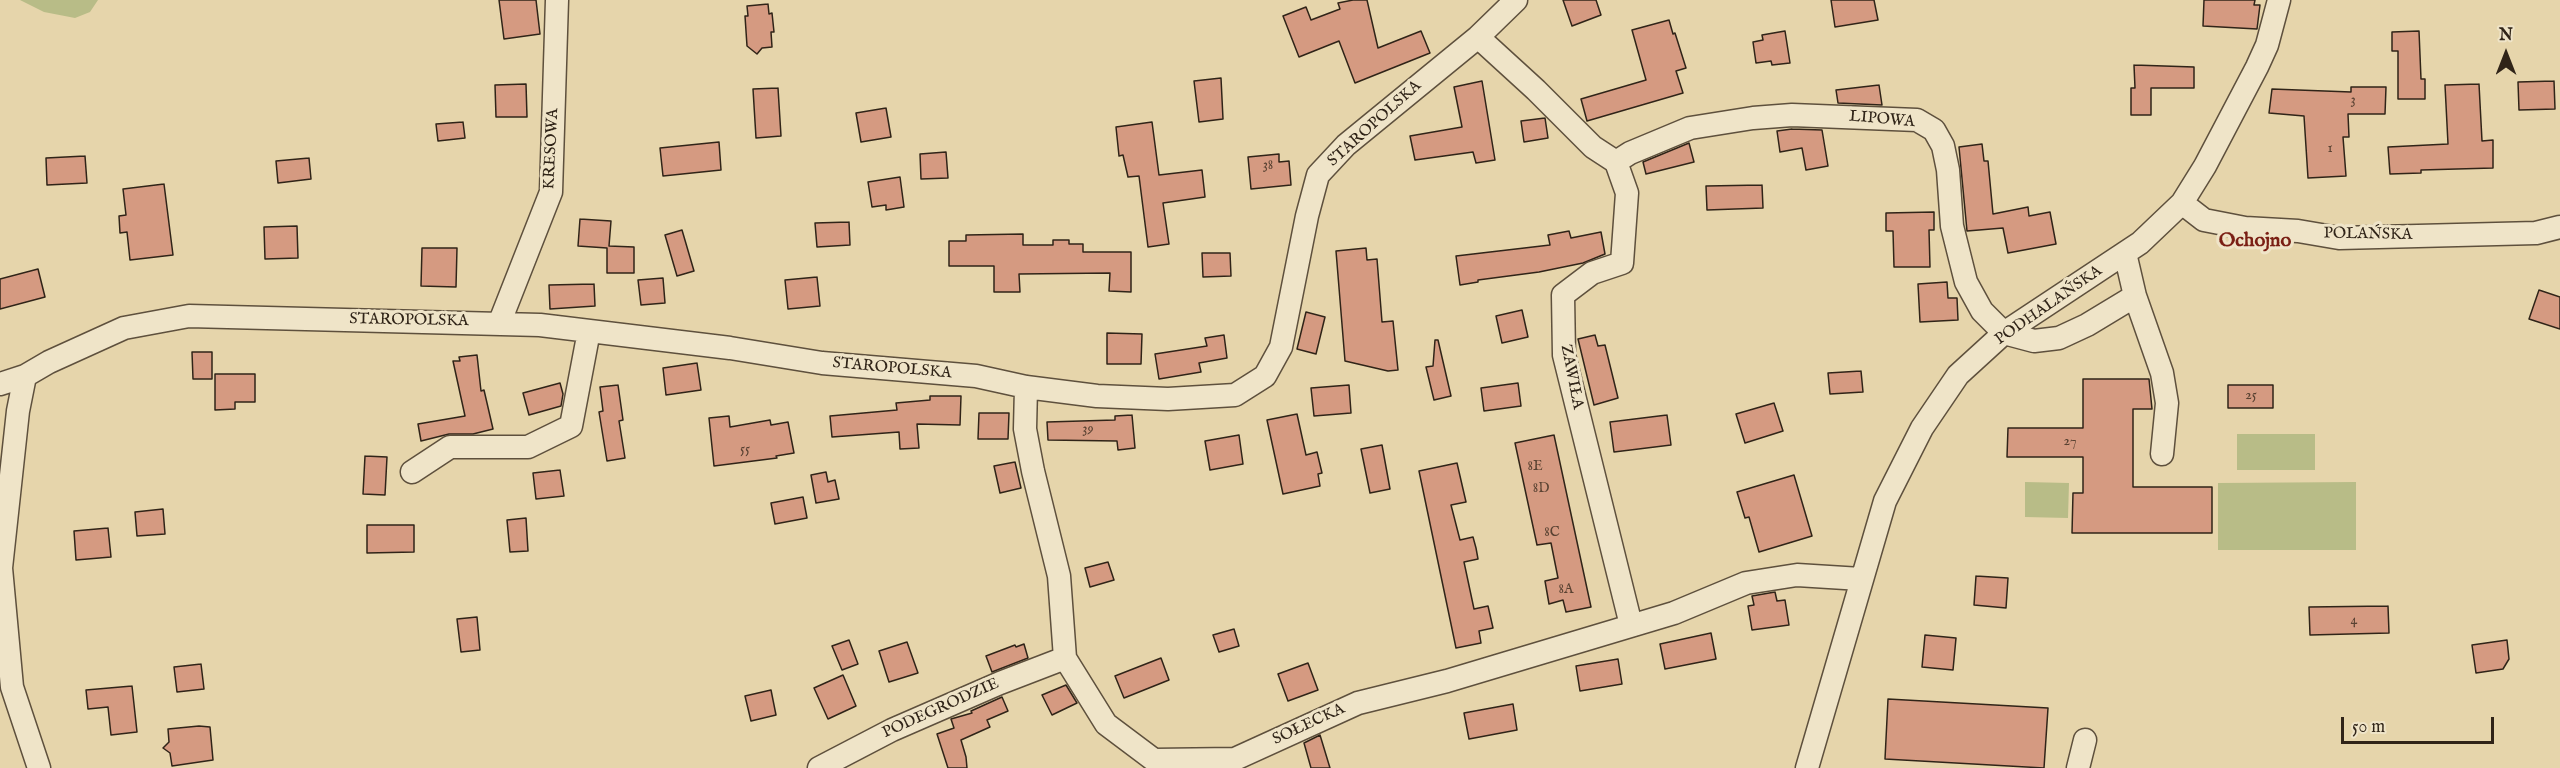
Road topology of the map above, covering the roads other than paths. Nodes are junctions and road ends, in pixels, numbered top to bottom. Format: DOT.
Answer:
graph roads {
  1 [pos="557,0"];
  2 [pos="1516,0"];
  3 [pos="2279,0"];
  4 [pos="1478,37"];
  5 [pos="1616,162"];
  6 [pos="2182,202"];
  7 [pos="2560,227"];
  8 [pos="2125,253"];
  9 [pos="2135,296"];
  10 [pos="499,324"];
  11 [pos="589,331"];
  12 [pos="2004,333"];
  13 [pos="25,376"];
  14 [pos="0,384"];
  15 [pos="1026,387"];
  16 [pos="2162,454"];
  17 [pos="412,472"];
  18 [pos="1861,579"];
  19 [pos="1631,625"];
  20 [pos="1065,658"];
  21 [pos="2085,740"];
  22 [pos="1813,766"];
  23 [pos="39,768"];
  24 [pos="819,768"];
  25 [pos="2078,768"];
  1 -- 10 [label="street, KRESOWA"];
  2 -- 4 [label="street, STAROPOLSKA"];
  3 -- 6 [label="street, PODHALAŃSKA"];
  4 -- 5 [label="street"];
  4 -- 15 [label="street, STAROPOLSKA"];
  5 -- 12 [label="street, LIPOWA"];
  5 -- 19 [label="street, ZAWIŁA"];
  6 -- 7 [label="street, POLAŃSKA"];
  6 -- 8 [label="street, PODHALAŃSKA"];
  8 -- 9 [label="street"];
  8 -- 12 [label="street, PODHALAŃSKA"];
  9 -- 12 [label="street"];
  9 -- 16 [label="street"];
  10 -- 11 [label="street, STAROPOLSKA"];
  10 -- 13 [label="street, STAROPOLSKA"];
  11 -- 15 [label="street, STAROPOLSKA"];
  11 -- 17 [label="street"];
  12 -- 18 [label="street, PODHALAŃSKA"];
  13 -- 14 [label="street, STAROPOLSKA"];
  13 -- 23 [label="street"];
  15 -- 20 [label="street, SOŁECKA"];
  18 -- 19 [label="street, SOŁECKA"];
  18 -- 22 [label="street, PODHALAŃSKA"];
  19 -- 20 [label="street, SOŁECKA"];
  20 -- 24 [label="street, PODEGRODZIE"];
  21 -- 25 [label="street"];
}
